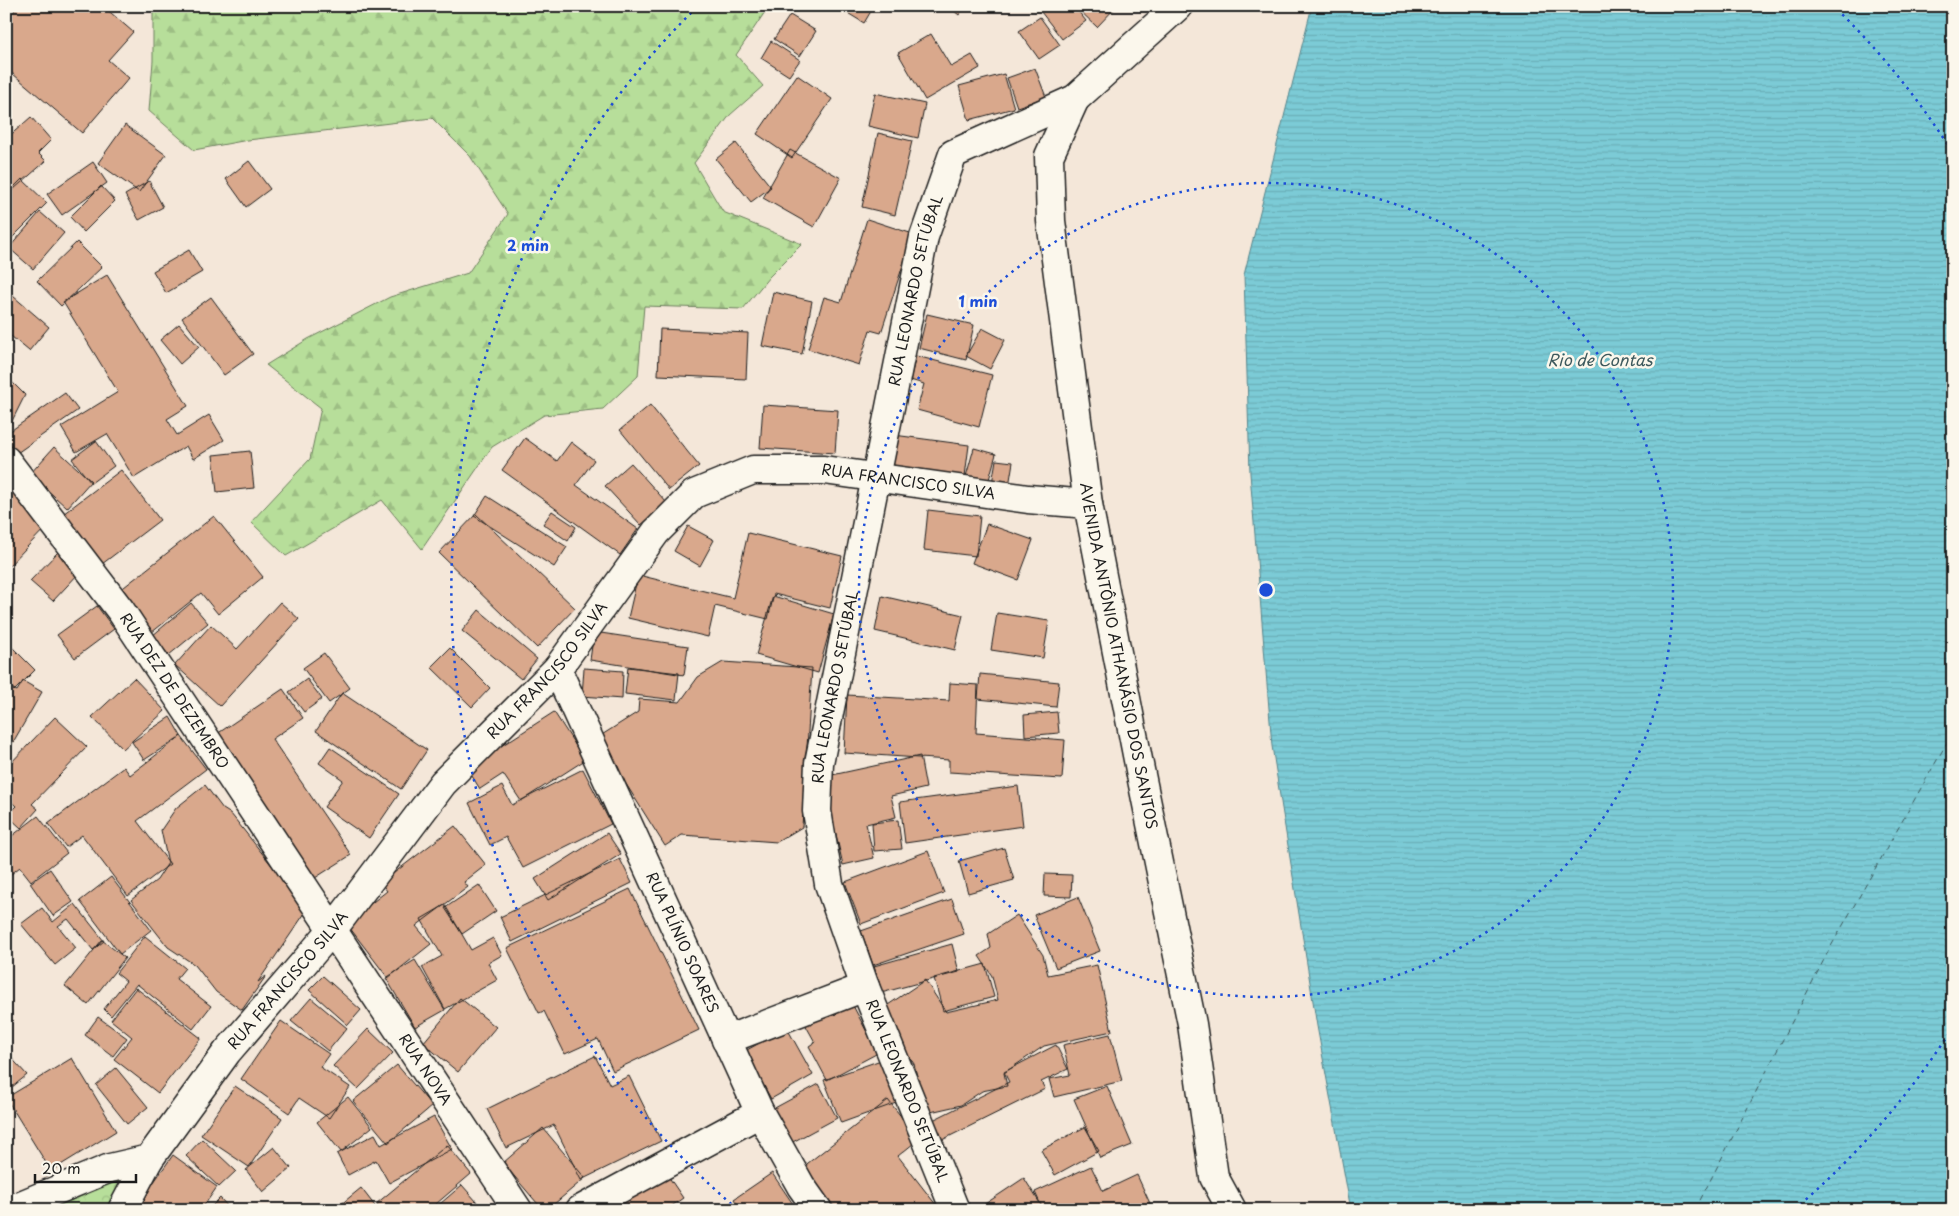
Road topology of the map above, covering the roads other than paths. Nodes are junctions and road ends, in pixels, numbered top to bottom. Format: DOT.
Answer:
graph roads {
  1 [pos="1178,6"];
  2 [pos="1075,99"];
  3 [pos="6,460"];
  4 [pos="877,477"];
  5 [pos="1088,504"];
  6 [pos="557,669"];
  7 [pos="333,929"];
  8 [pos="865,987"];
  9 [pos="726,1040"];
  10 [pos="760,1113"];
  11 [pos="149,1159"];
  12 [pos="10,1204"];
  13 [pos="122,1210"];
  14 [pos="518,1210"];
  15 [pos="580,1210"];
  16 [pos="818,1210"];
  17 [pos="955,1210"];
  18 [pos="1232,1210"];
  1 -- 2 [label="street"];
  2 -- 4 [label="street, RUA LEONARDO SETÚBAL"];
  2 -- 5 [label="street, AVENIDA ANTÔNIO ATHANÁSIO DOS SANTOS"];
  3 -- 7 [label="street, RUA DEZ DE DEZEMBRO"];
  4 -- 5 [label="street, RUA FRANCISCO SILVA"];
  4 -- 6 [label="street, RUA FRANCISCO SILVA"];
  4 -- 8 [label="street, RUA LEONARDO SETÚBAL"];
  5 -- 18 [label="street, AVENIDA ANTÔNIO ATHANÁSIO DOS SANTOS"];
  6 -- 7 [label="street, RUA FRANCISCO SILVA"];
  6 -- 9 [label="street, RUA PLÍNIO SOARES"];
  7 -- 11 [label="street, RUA FRANCISCO SILVA"];
  7 -- 14 [label="street, RUA NOVA"];
  8 -- 9 [label="street"];
  8 -- 17 [label="street, RUA LEONARDO SETÚBAL"];
  9 -- 10 [label="street, RUA PLÍNIO SOARES"];
  10 -- 15 [label="street"];
  10 -- 16 [label="street, RUA PLÍNIO SOARES"];
  11 -- 12 [label="street"];
  11 -- 13 [label="street, RUA FRANCISCO SILVA"];
}
